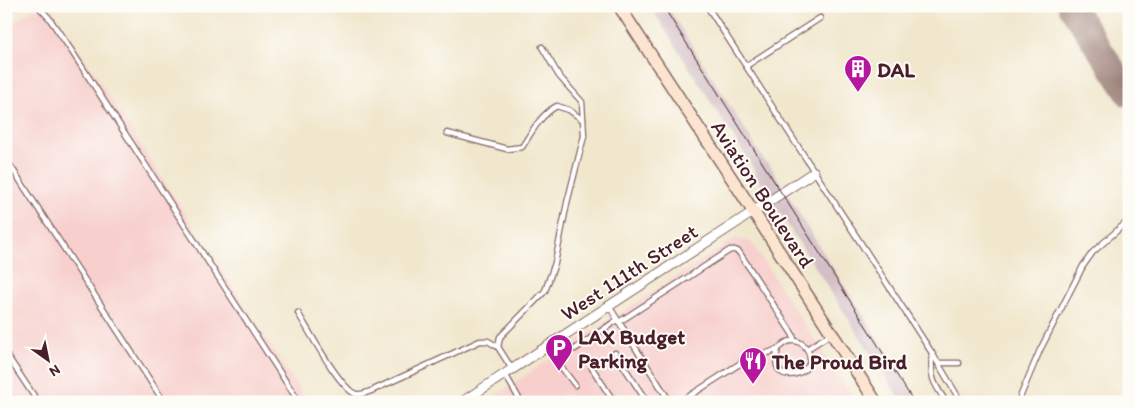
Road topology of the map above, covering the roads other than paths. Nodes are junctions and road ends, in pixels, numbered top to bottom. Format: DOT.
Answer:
graph roads {
  1 [pos="38,6"];
  2 [pos="619,6"];
  3 [pos="707,6"];
  4 [pos="820,18"];
  5 [pos="542,47"];
  6 [pos="746,66"];
  7 [pos="583,120"];
  8 [pos="447,133"];
  9 [pos="6,159"];
  10 [pos="814,172"];
  11 [pos="753,211"];
  12 [pos="1129,220"];
  13 [pos="608,306"];
  14 [pos="298,313"];
  15 [pos="618,321"];
  16 [pos="832,333"];
  17 [pos="794,340"];
  18 [pos="498,347"];
  19 [pos="546,347"];
  20 [pos="575,349"];
  21 [pos="778,349"];
  22 [pos="807,349"];
  23 [pos="616,353"];
  24 [pos="932,353"];
  25 [pos="6,354"];
  26 [pos="938,363"];
  27 [pos="959,363"];
  28 [pos="592,368"];
  29 [pos="509,371"];
  30 [pos="574,385"];
  31 [pos="38,402"];
  32 [pos="164,402"];
  33 [pos="299,402"];
  34 [pos="462,402"];
  35 [pos="522,402"];
  36 [pos="614,402"];
  37 [pos="647,402"];
  38 [pos="670,402"];
  39 [pos="680,402"];
  40 [pos="876,402"];
  41 [pos="946,402"];
  42 [pos="961,402"];
  43 [pos="1018,402"];
  1 -- 33 [label="lane"];
  2 -- 11 [label="main road, Aviation Boulevard"];
  3 -- 6 [label="lane"];
  4 -- 6 [label="lane"];
  5 -- 7 [label="lane"];
  6 -- 10 [label="lane"];
  7 -- 8 [label="lane"];
  7 -- 18 [label="lane"];
  9 -- 32 [label="lane"];
  10 -- 11 [label="street, West 111th Street"];
  10 -- 24 [label="lane"];
  11 -- 13 [label="street, West 111th Street"];
  11 -- 16 [label="main road, Aviation Boulevard"];
  12 -- 43 [label="lane"];
  13 -- 15 [label="lane"];
  13 -- 19 [label="street, West 111th Street"];
  14 -- 18 [label="lane"];
  15 -- 17 [label="lane"];
  15 -- 20 [label="lane"];
  15 -- 38 [label="lane"];
  16 -- 22 [label="lane"];
  16 -- 40 [label="main road, Aviation Boulevard"];
  17 -- 21 [label="lane"];
  17 -- 22 [label="lane"];
  18 -- 29 [label="lane"];
  19 -- 29 [label="street, West 111th Street"];
  19 -- 30 [label="lane"];
  21 -- 22 [label="lane"];
  21 -- 39 [label="lane"];
  23 -- 37 [label="lane"];
  24 -- 26 [label="lane"];
  24 -- 41 [label="lane"];
  25 -- 31 [label="lane"];
  26 -- 27 [label="lane"];
  26 -- 42 [label="lane"];
  28 -- 36 [label="lane"];
  29 -- 34 [label="street, West 111th Street"];
  29 -- 35 [label="lane"];
}
